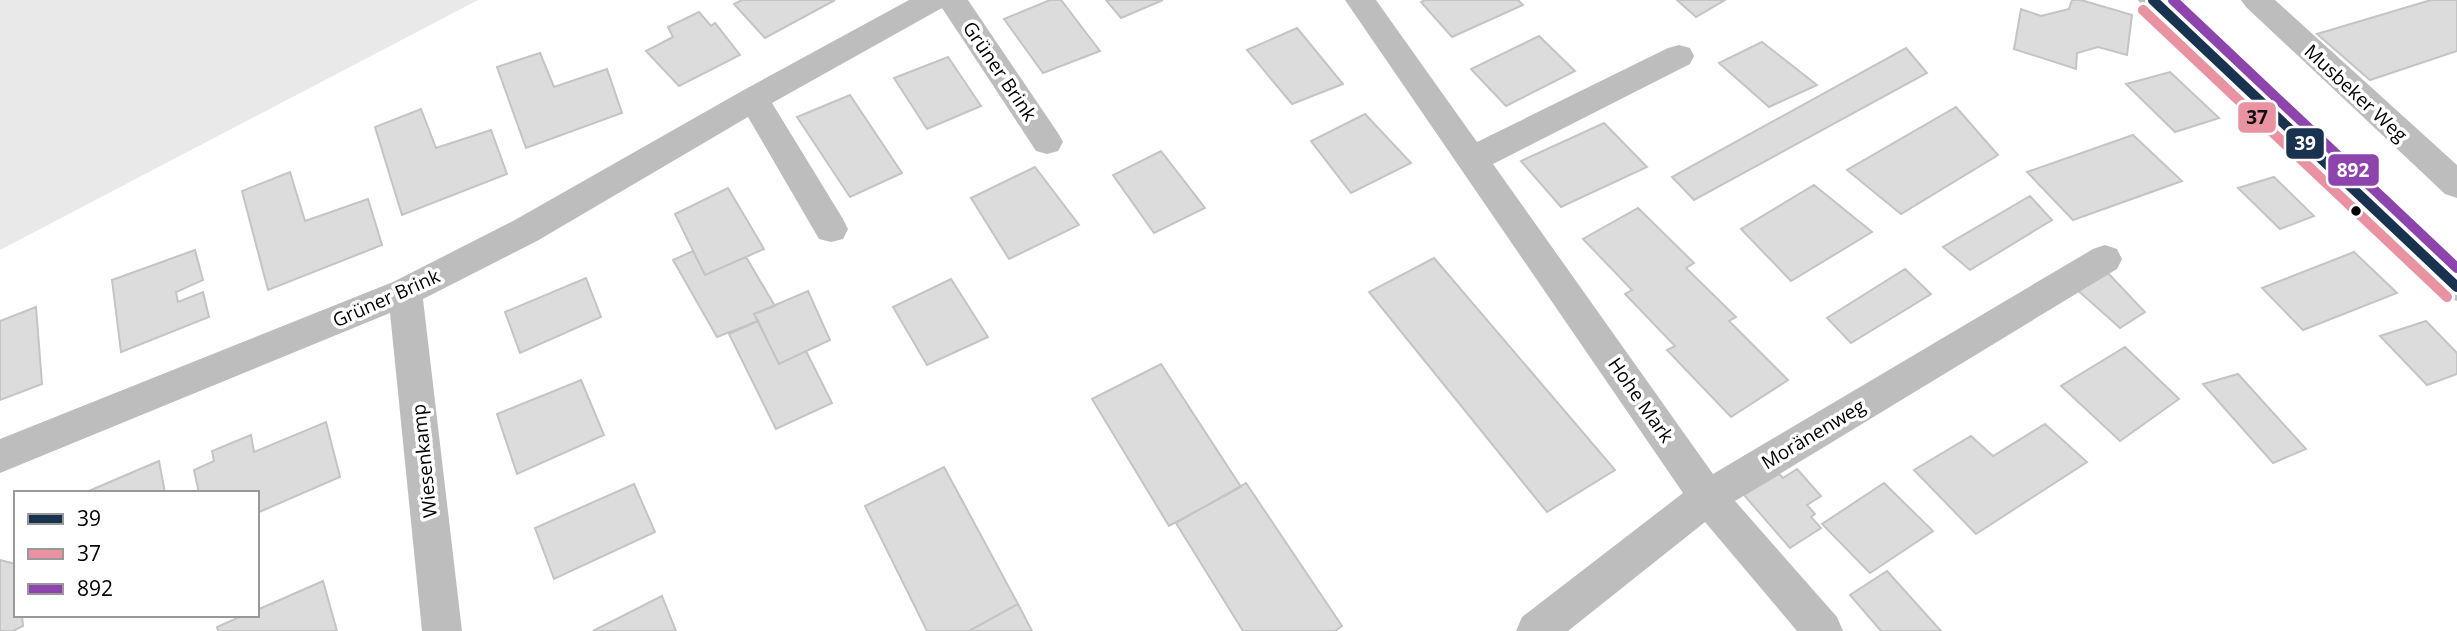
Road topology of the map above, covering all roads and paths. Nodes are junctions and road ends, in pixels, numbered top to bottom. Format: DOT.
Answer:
graph roads {
  1 [pos="933,0"];
  2 [pos="952,0"];
  3 [pos="1362,0"];
  4 [pos="2153,0"];
  5 [pos="2256,0"];
  6 [pos="1679,56"];
  7 [pos="753,99"];
  8 [pos="1047,142"];
  9 [pos="1473,159"];
  10 [pos="2457,186"];
  11 [pos="831,229"];
  12 [pos="2105,259"];
  13 [pos="2457,287"];
  14 [pos="405,292"];
  15 [pos="0,456"];
  16 [pos="1708,497"];
  17 [pos="442,631"];
  18 [pos="1536,631"];
  19 [pos="1823,631"];
  1 -- 7 [label="street, Grüner Brink"];
  2 -- 8 [label="street, Grüner Brink"];
  3 -- 9 [label="street, Hohe Mark"];
  4 -- 13 [label="street"];
  5 -- 10 [label="street, Musbeker Weg"];
  6 -- 9 [label="street"];
  7 -- 11 [label="street"];
  7 -- 14 [label="street, Grüner Brink"];
  9 -- 16 [label="street, Hohe Mark"];
  12 -- 16 [label="street, Moränenweg"];
  14 -- 15 [label="street, Grüner Brink"];
  14 -- 17 [label="street, Wiesenkamp"];
  16 -- 18 [label="street, Moränenweg"];
  16 -- 19 [label="street, Hohe Mark"];
}
